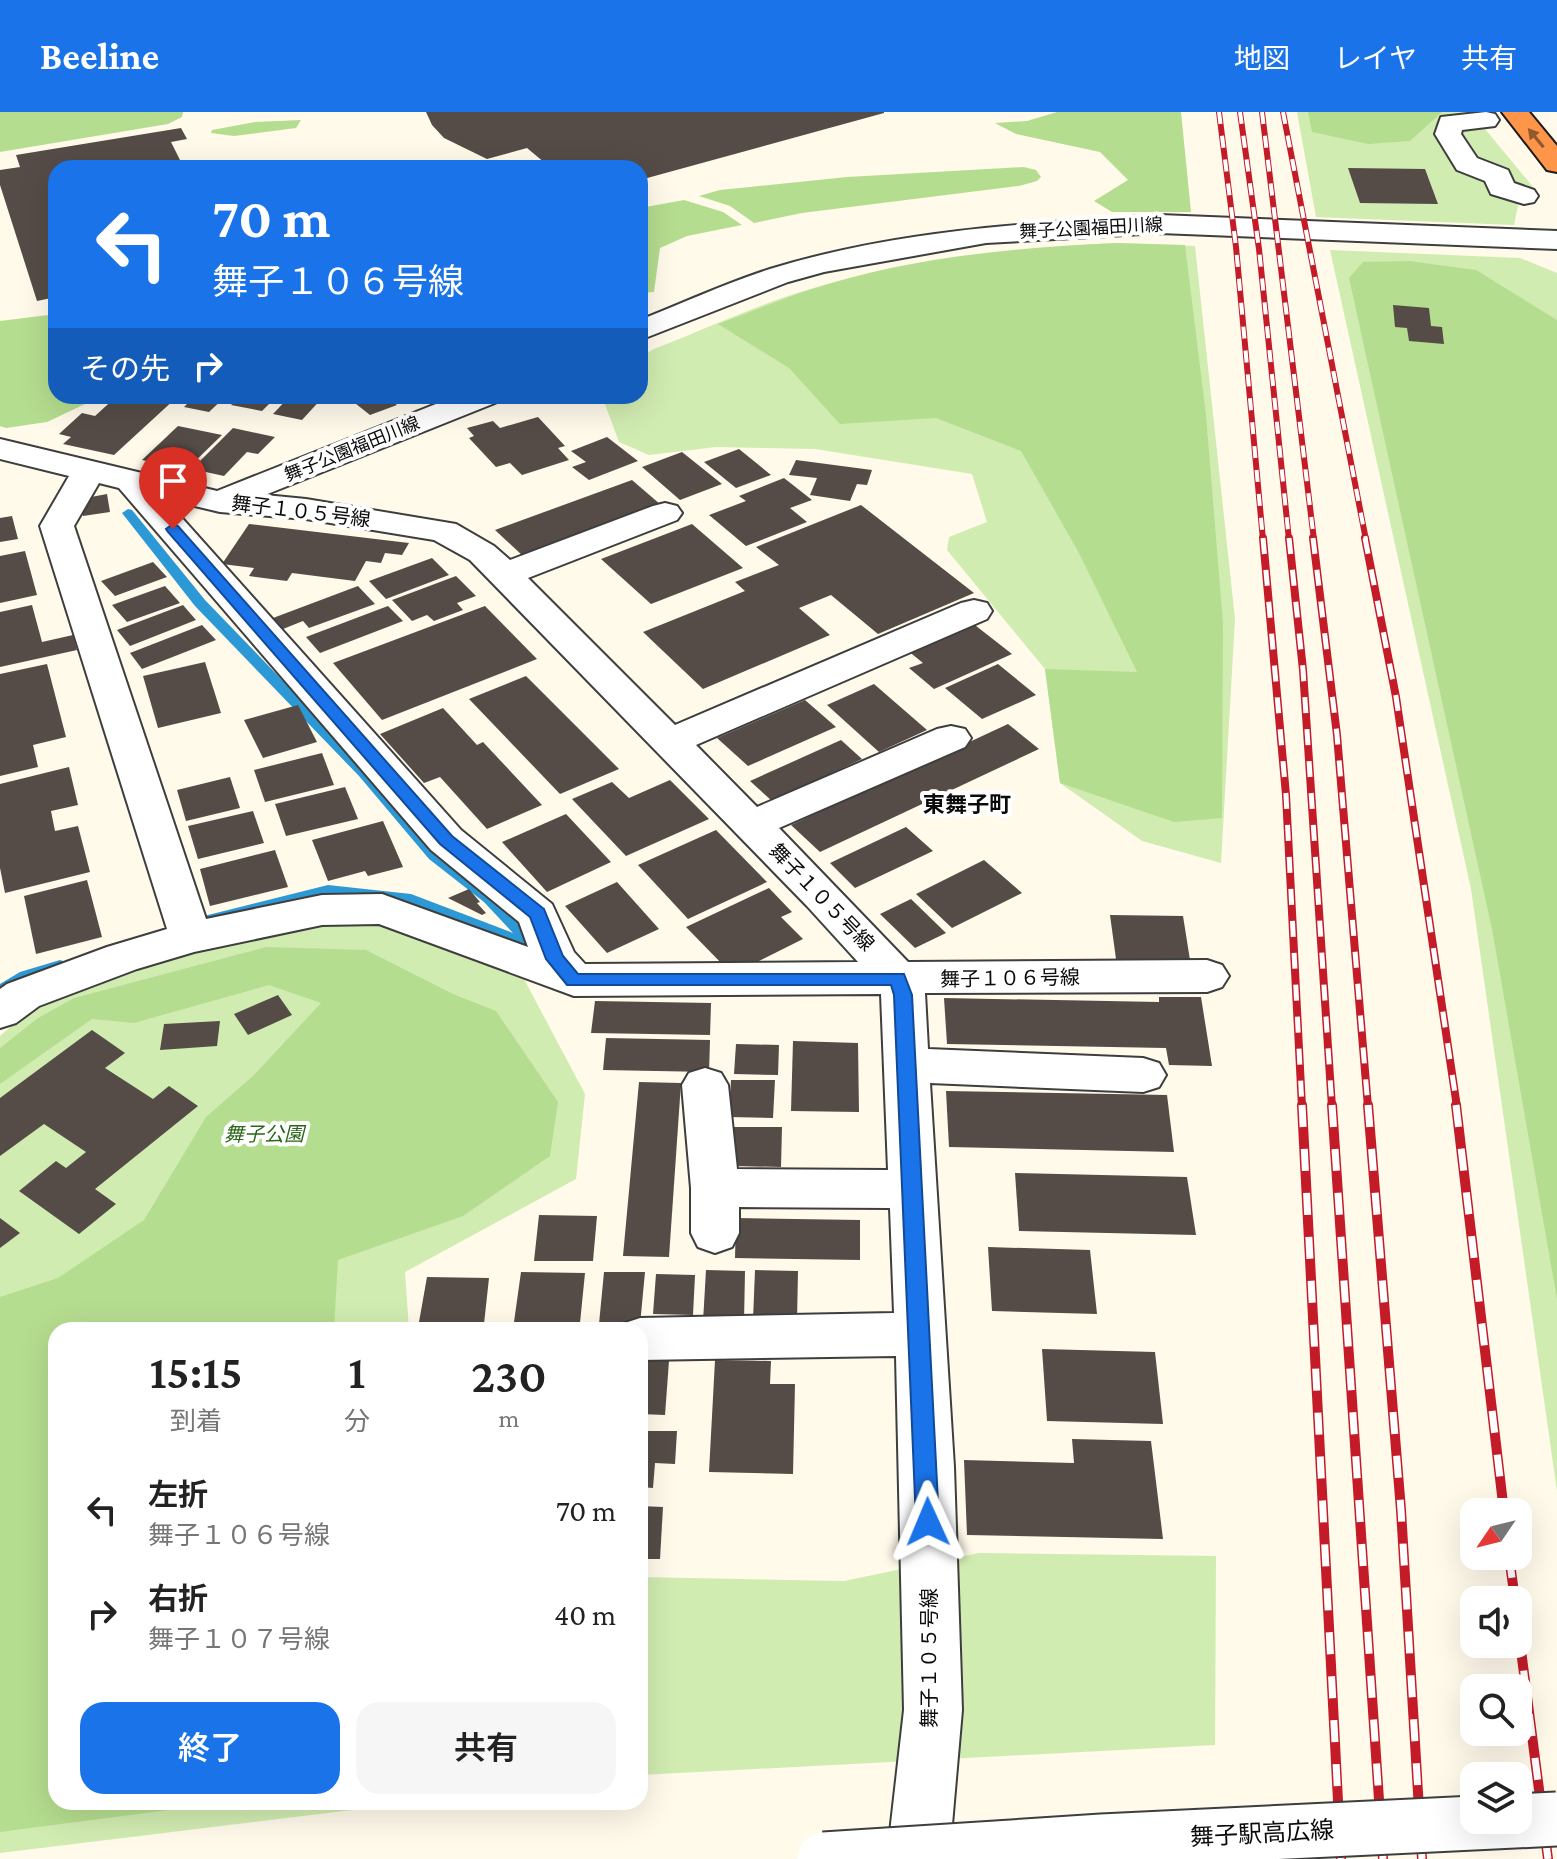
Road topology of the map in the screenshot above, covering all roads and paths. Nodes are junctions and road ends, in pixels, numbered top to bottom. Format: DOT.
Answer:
graph roads {
  1 [pos="1515,112"];
  2 [pos="1486,120"];
  3 [pos="1557,164"];
  4 [pos="1524,196"];
  5 [pos="1557,240"];
  6 [pos="648,328"];
  7 [pos="464,404"];
  8 [pos="0,449"];
  9 [pos="89,470"];
  10 [pos="131,481"];
  11 [pos="220,502"];
  12 [pos="665,513"];
  13 [pos="504,575"];
  14 [pos="974,611"];
  15 [pos="951,738"];
  16 [pos="669,742"];
  17 [pos="751,825"];
  18 [pos="187,925"];
  19 [pos="1207,976"];
  20 [pos="898,979"];
  21 [pos="574,980"];
  22 [pos="0,1012"];
  23 [pos="907,1065"];
  24 [pos="1143,1075"];
  25 [pos="705,1085"];
  26 [pos="913,1189"];
  27 [pos="921,1334"];
  28 [pos="648,1339"];
  29 [pos="1557,1819"];
  30 [pos="1102,1850"];
  31 [pos="824,1859"];
  32 [pos="918,1859"];
  3 -- 1 [label="highway, one-way"];
  2 -- 4 [label="street"];
  5 -- 6 [label="street, 舞子公園福田川線"];
  7 -- 11 [label="street, 舞子公園福田川線"];
  8 -- 9 [label="street, 舞子１０５号線"];
  9 -- 10 [label="street, 舞子１０５号線"];
  9 -- 18 [label="street"];
  10 -- 11 [label="street, 舞子１０５号線"];
  10 -- 21 [label="street"];
  11 -- 13 [label="street, 舞子１０５号線"];
  12 -- 13 [label="street"];
  13 -- 16 [label="street, 舞子１０５号線"];
  14 -- 16 [label="street"];
  15 -- 17 [label="street"];
  16 -- 17 [label="street, 舞子１０５号線"];
  17 -- 20 [label="street, 舞子１０５号線"];
  18 -- 21 [label="street"];
  18 -- 22 [label="street"];
  19 -- 20 [label="street, 舞子１０６号線"];
  20 -- 21 [label="street, 舞子１０６号線"];
  20 -- 23 [label="street, 舞子１０５号線"];
  23 -- 24 [label="street"];
  23 -- 26 [label="street, 舞子１０５号線"];
  25 -- 26 [label="street"];
  26 -- 27 [label="street, 舞子１０５号線"];
  27 -- 28 [label="street"];
  27 -- 32 [label="street, 舞子１０５号線"];
  29 -- 30 [label="street, 舞子駅高広線, bridge"];
  30 -- 31 [label="street, 舞子駅高広線, bridge"];
}
